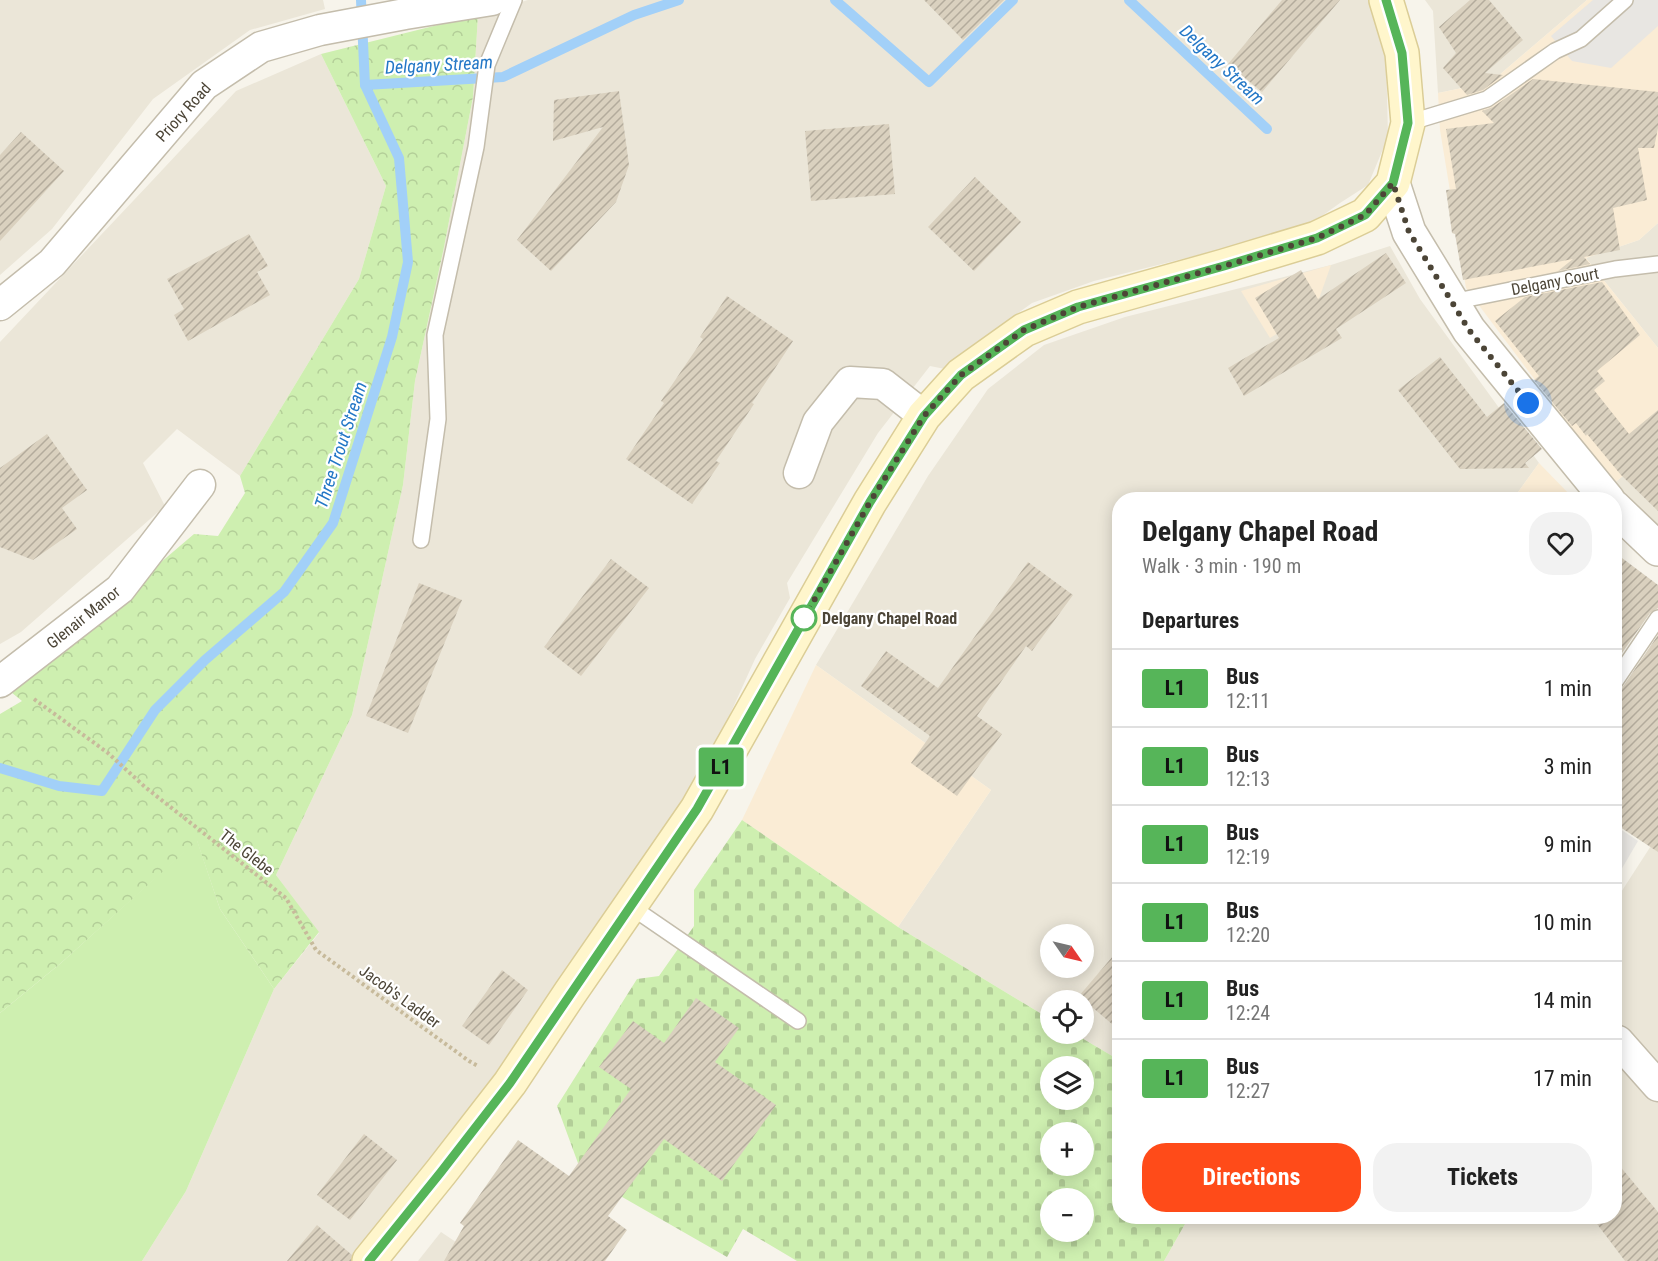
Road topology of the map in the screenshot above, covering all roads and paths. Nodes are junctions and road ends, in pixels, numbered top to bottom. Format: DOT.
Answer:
graph roads {
  1 [pos="492,0"];
  2 [pos="514,0"];
  3 [pos="1386,0"];
  4 [pos="1625,0"];
  5 [pos="1408,123"];
  6 [pos="1393,183"];
  7 [pos="1658,264"];
  8 [pos="1452,302"];
  9 [pos="0,305"];
  10 [pos="924,416"];
  11 [pos="799,473"];
  12 [pos="200,485"];
  13 [pos="1601,492"];
  14 [pos="1622,515"];
  15 [pos="421,540"];
  16 [pos="1658,549"];
  17 [pos="1658,618"];
  18 [pos="1622,671"];
  19 [pos="3,680"];
  20 [pos="630,906"];
  21 [pos="316,950"];
  22 [pos="798,1021"];
  23 [pos="1622,1046"];
  24 [pos="469,1061"];
  25 [pos="1658,1086"];
  26 [pos="369,1261"];
  1 -- 9 [label="street, Priory Road"];
  2 -- 15 [label="lane"];
  3 -- 5 [label="main road"];
  4 -- 5 [label="lane"];
  5 -- 6 [label="main road"];
  6 -- 8 [label="street"];
  6 -- 10 [label="main road"];
  7 -- 8 [label="lane, Delgany Court"];
  8 -- 13 [label="street"];
  10 -- 11 [label="street"];
  10 -- 20 [label="main road"];
  12 -- 19 [label="street, Glenair Manor"];
  14 -- 16 [label="street"];
  17 -- 18 [label="lane"];
  19 -- 21 [label="path, The Glebe"];
  20 -- 22 [label="lane"];
  20 -- 26 [label="main road"];
  21 -- 24 [label="path, Jacob's Ladder"];
  23 -- 25 [label="street"];
}
